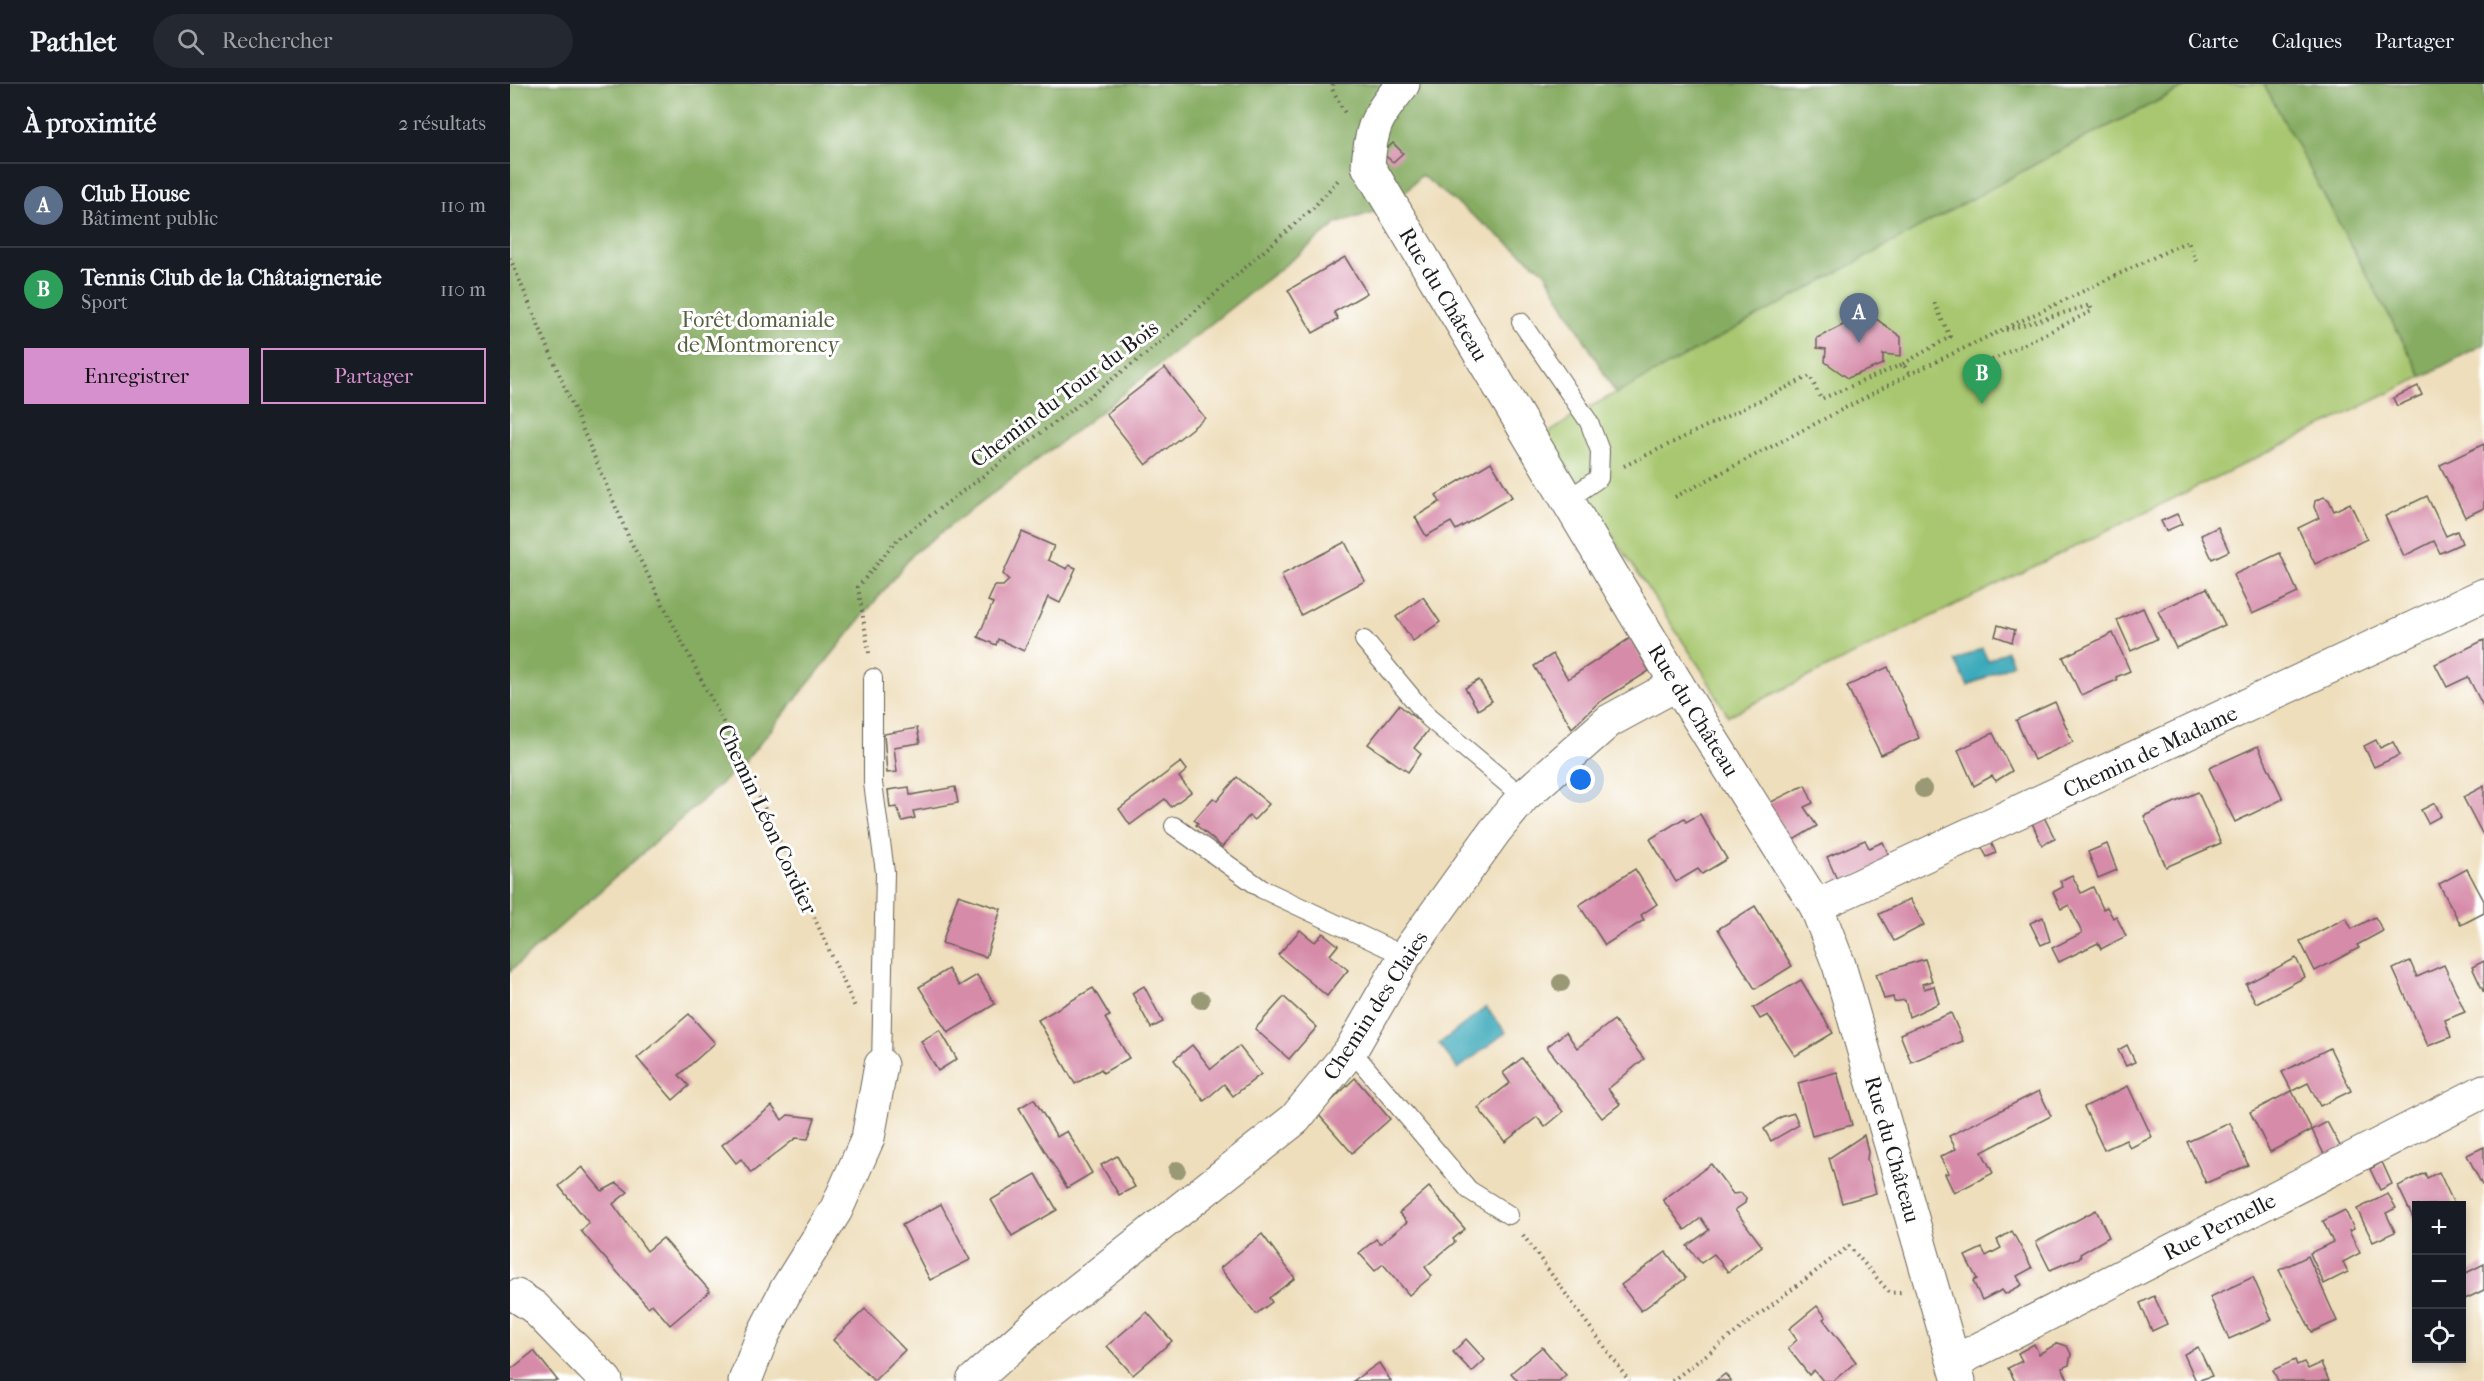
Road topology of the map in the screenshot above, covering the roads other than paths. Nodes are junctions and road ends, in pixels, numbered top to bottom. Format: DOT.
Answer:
graph roads {
  1 [pos="1389,84"];
  2 [pos="1403,84"];
  3 [pos="1378,114"];
  4 [pos="1521,322"];
  5 [pos="1567,500"];
  6 [pos="2484,595"];
  7 [pos="1364,640"];
  8 [pos="873,678"];
  9 [pos="1677,684"];
  10 [pos="1523,797"];
  11 [pos="1174,826"];
  12 [pos="1816,906"];
  13 [pos="1405,956"];
  14 [pos="1351,1050"];
  15 [pos="881,1065"];
  16 [pos="2484,1091"];
  17 [pos="1509,1215"];
  18 [pos="517,1296"];
  19 [pos="1957,1372"];
  20 [pos="606,1381"];
  21 [pos="745,1381"];
  22 [pos="973,1381"];
  1 -- 3 [label="lane"];
  2 -- 3 [label="street, Rue du Château"];
  3 -- 5 [label="street, Rue du Château"];
  4 -- 5 [label="lane"];
  5 -- 9 [label="street, Rue du Château"];
  6 -- 12 [label="street, Chemin de Madame"];
  7 -- 10 [label="lane"];
  8 -- 15 [label="lane"];
  9 -- 10 [label="street, Chemin des Claies"];
  9 -- 12 [label="street, Rue du Château"];
  10 -- 13 [label="street, Chemin des Claies"];
  11 -- 13 [label="lane"];
  12 -- 19 [label="street, Rue du Château"];
  13 -- 14 [label="street, Chemin des Claies"];
  14 -- 17 [label="lane"];
  14 -- 22 [label="street, Chemin des Claies"];
  15 -- 21 [label="street"];
  16 -- 19 [label="street, Rue Pernelle"];
  18 -- 20 [label="street"];
}
